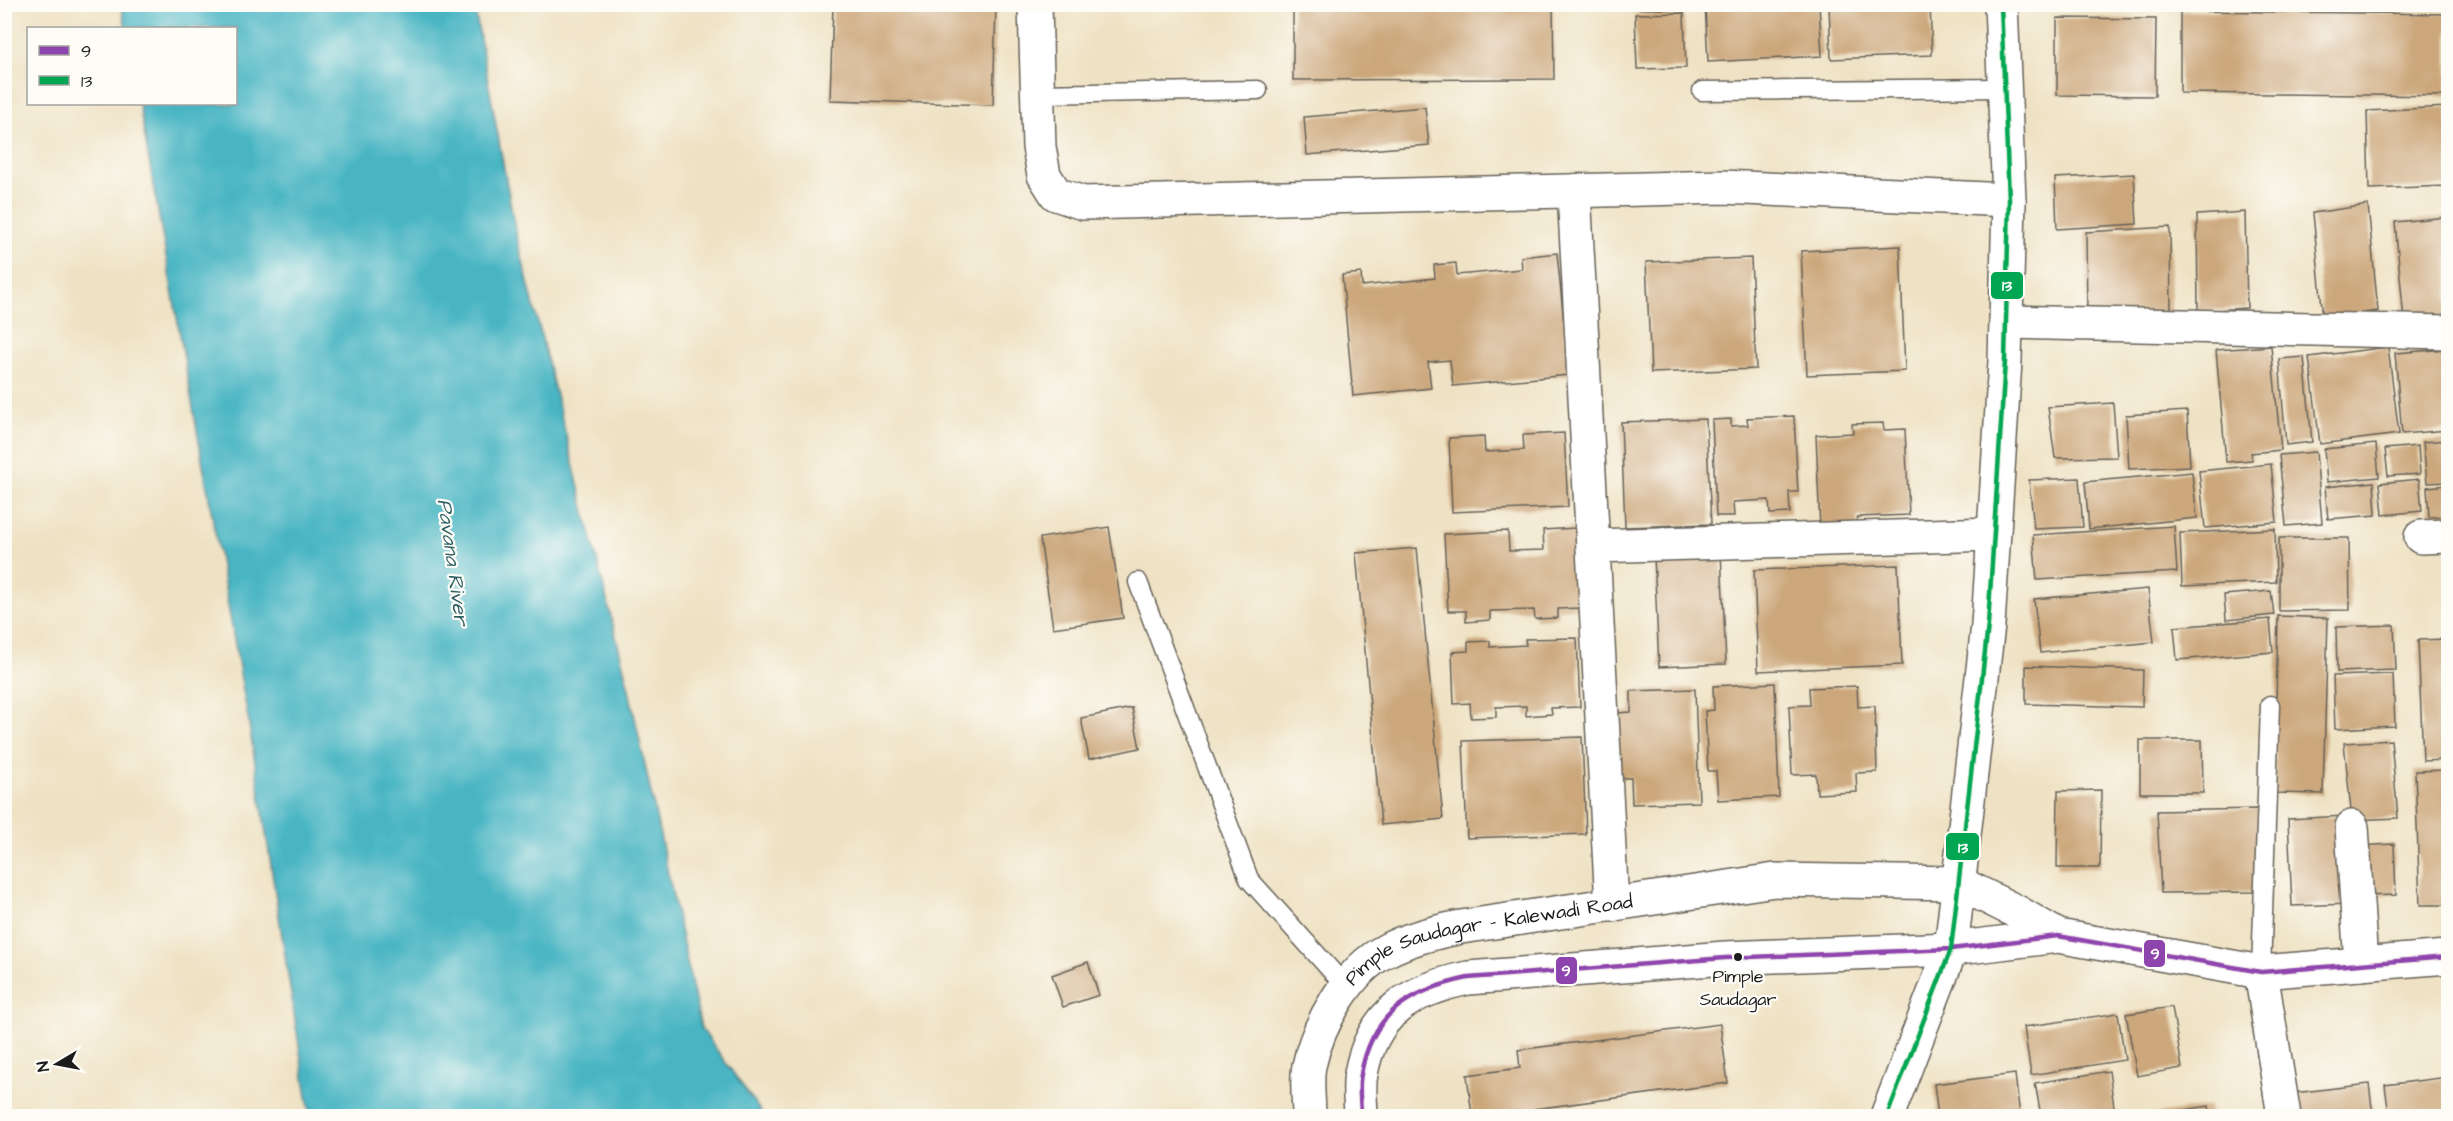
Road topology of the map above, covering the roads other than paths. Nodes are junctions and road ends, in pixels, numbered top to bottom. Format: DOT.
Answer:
graph roads {
  1 [pos="1035,4"];
  2 [pos="2001,4"];
  3 [pos="2003,88"];
  4 [pos="1258,90"];
  5 [pos="1702,91"];
  6 [pos="1037,94"];
  7 [pos="1574,191"];
  8 [pos="2009,200"];
  9 [pos="2006,322"];
  10 [pos="2448,332"];
  11 [pos="1993,534"];
  12 [pos="1593,546"];
  13 [pos="1138,582"];
  14 [pos="2270,705"];
  15 [pos="2352,827"];
  16 [pos="1959,883"];
  17 [pos="1612,905"];
  18 [pos="2058,936"];
  19 [pos="1951,949"];
  20 [pos="2448,957"];
  21 [pos="2361,964"];
  22 [pos="2261,972"];
  23 [pos="1346,987"];
  24 [pos="1310,1116"];
  25 [pos="1361,1116"];
  26 [pos="1887,1116"];
  27 [pos="2284,1116"];
  1 -- 6 [label="street"];
  2 -- 3 [label="street"];
  3 -- 5 [label="lane"];
  3 -- 8 [label="street"];
  4 -- 6 [label="lane"];
  6 -- 7 [label="street"];
  7 -- 8 [label="street"];
  7 -- 12 [label="street"];
  8 -- 9 [label="street"];
  9 -- 10 [label="street"];
  9 -- 11 [label="street"];
  11 -- 12 [label="street"];
  11 -- 16 [label="street"];
  12 -- 17 [label="street"];
  13 -- 23 [label="lane"];
  14 -- 22 [label="lane"];
  15 -- 21 [label="street"];
  16 -- 17 [label="street, Pimple Saudagar - Kalewadi Road"];
  16 -- 18 [label="street"];
  16 -- 19 [label="street"];
  17 -- 23 [label="street, Pimple Saudagar - Kalewadi Road"];
  18 -- 19 [label="street, Pimple Saudagar - Kalewadi Road"];
  18 -- 22 [label="street"];
  19 -- 25 [label="street, Pimple Saudagar - Kalewadi Road"];
  19 -- 26 [label="street"];
  20 -- 21 [label="street"];
  21 -- 22 [label="street"];
  22 -- 27 [label="street"];
  23 -- 24 [label="street, Pimple Saudagar - Kalewadi Road"];
}
